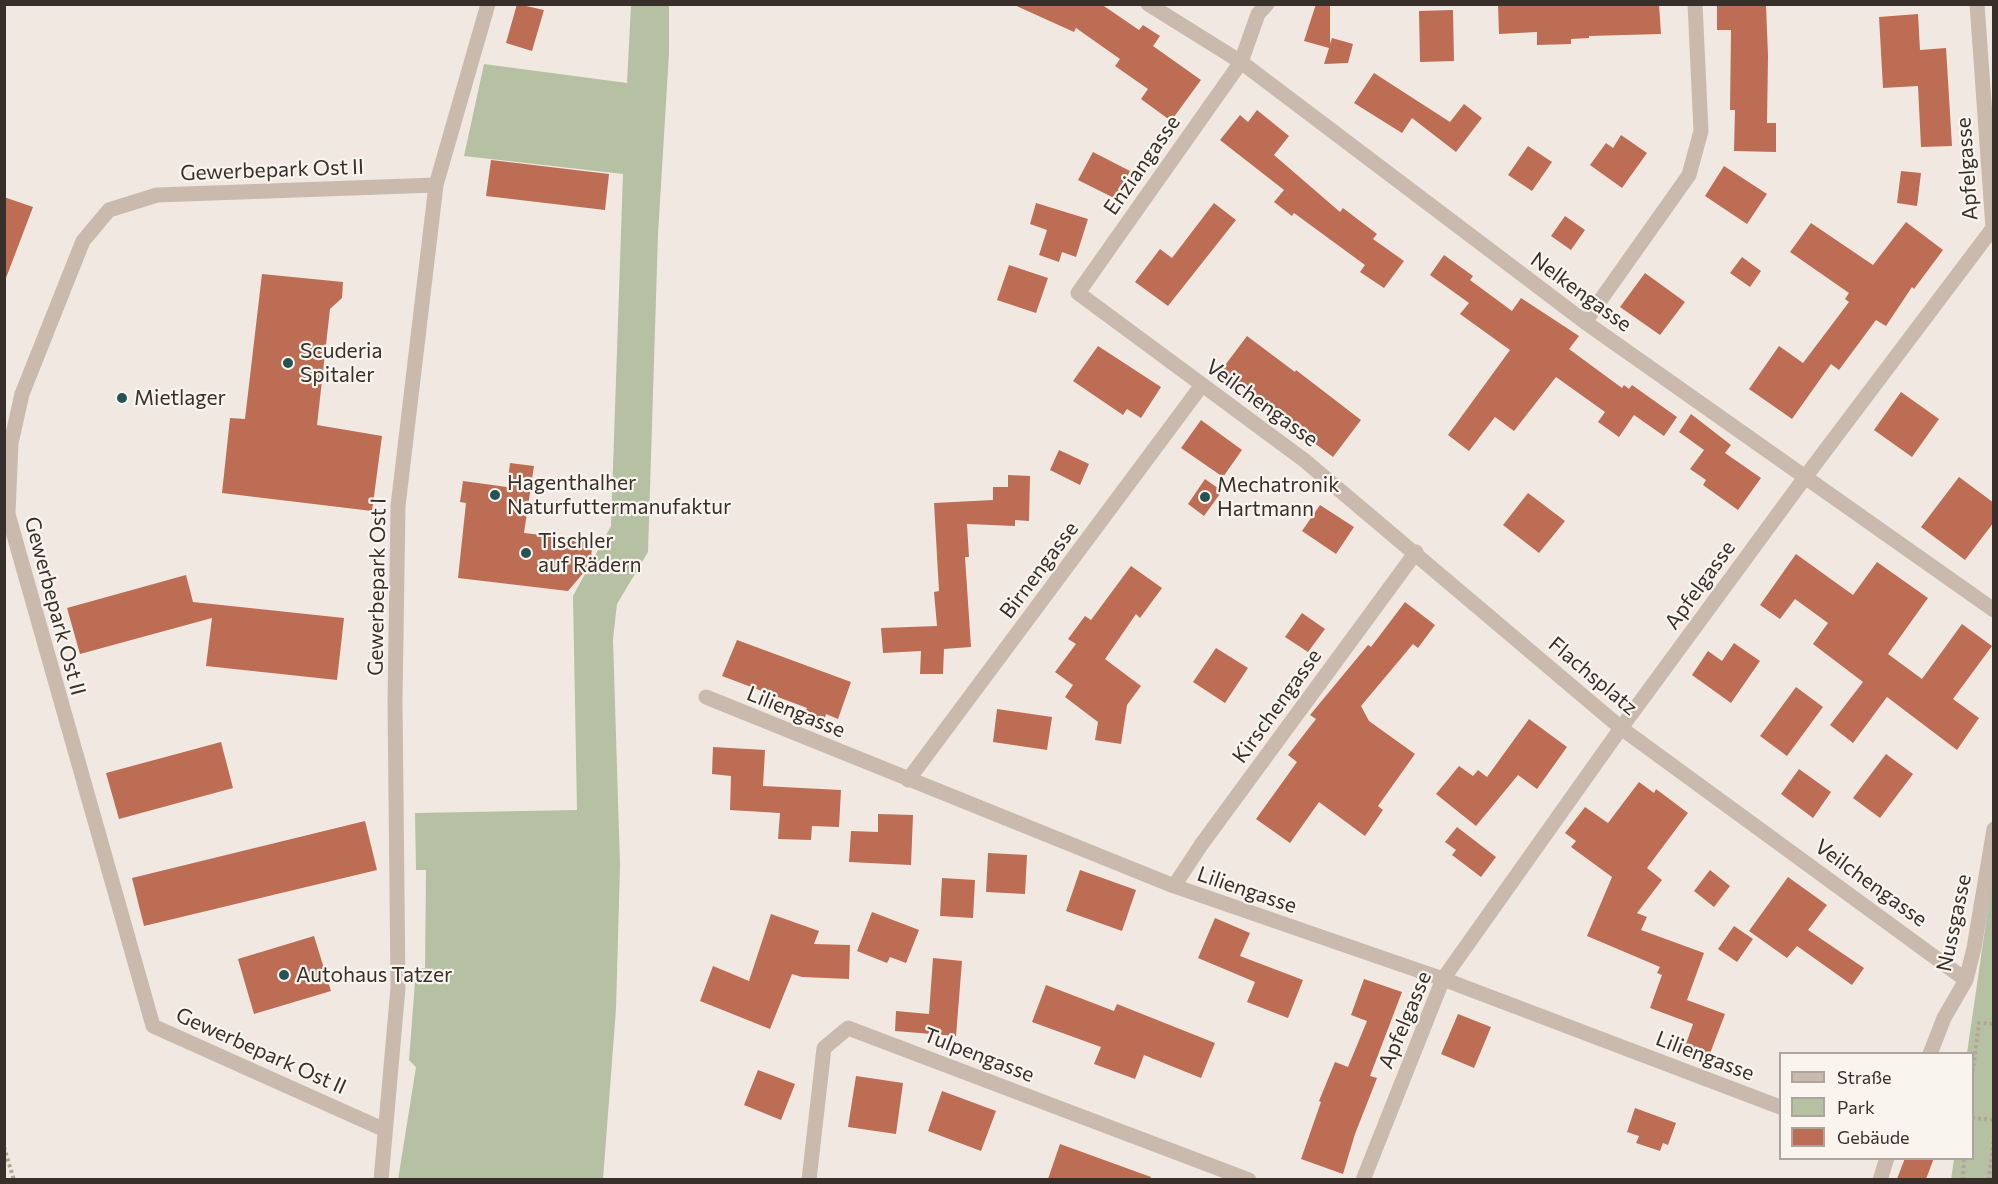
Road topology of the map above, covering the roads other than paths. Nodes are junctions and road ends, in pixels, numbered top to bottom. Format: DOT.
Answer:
graph roads {
  1 [pos="488,4"];
  2 [pos="1148,4"];
  3 [pos="1267,4"];
  4 [pos="1695,4"];
  5 [pos="1977,4"];
  6 [pos="1241,62"];
  7 [pos="436,185"];
  8 [pos="1078,293"];
  9 [pos="1584,322"];
  10 [pos="1202,385"];
  11 [pos="1806,476"];
  12 [pos="1416,552"];
  13 [pos="1994,610"];
  14 [pos="706,697"];
  15 [pos="1621,728"];
  16 [pos="908,780"];
  17 [pos="1750,821"];
  18 [pos="1994,830"];
  19 [pos="1174,886"];
  20 [pos="1443,980"];
  21 [pos="1966,980"];
  22 [pos="1930,1052"];
  23 [pos="1779,1107"];
  24 [pos="385,1130"];
  25 [pos="1886,1160"];
  26 [pos="381,1179"];
  27 [pos="809,1179"];
  28 [pos="1249,1179"];
  29 [pos="1363,1179"];
  30 [pos="1880,1179"];
  1 -- 7 [label="street, Gewerbepark Ost I"];
  2 -- 6 [label="street, Nelkengasse"];
  3 -- 6 [label="street, Enziangasse"];
  4 -- 9 [label="street"];
  5 -- 11 [label="street, Apfelgasse"];
  6 -- 8 [label="street, Enziangasse"];
  6 -- 9 [label="street, Nelkengasse"];
  7 -- 24 [label="street, Gewerbepark Ost I"];
  7 -- 24 [label="street, Gewerbepark Ost II"];
  8 -- 10 [label="street, Veilchengasse"];
  9 -- 11 [label="street, Nelkengasse"];
  10 -- 12 [label="street, Veilchengasse"];
  10 -- 16 [label="street, Birnengasse"];
  11 -- 13 [label="street, Nelkengasse"];
  11 -- 15 [label="street, Apfelgasse"];
  12 -- 15 [label="street, Flachsplatz"];
  12 -- 19 [label="street, Kirschengasse"];
  14 -- 16 [label="street, Liliengasse"];
  15 -- 17 [label="street, Flachsplatz"];
  15 -- 20 [label="street, Apfelgasse"];
  16 -- 19 [label="street, Liliengasse"];
  17 -- 21 [label="street, Veilchengasse"];
  18 -- 21 [label="street, Nussgasse"];
  19 -- 20 [label="street, Liliengasse"];
  20 -- 23 [label="street, Liliengasse"];
  20 -- 29 [label="street, Apfelgasse"];
  21 -- 22 [label="street, Nussgasse"];
  24 -- 26 [label="street, Gewerbepark Ost I"];
  25 -- 30 [label="street"];
  27 -- 28 [label="street, Tulpengasse"];
}
